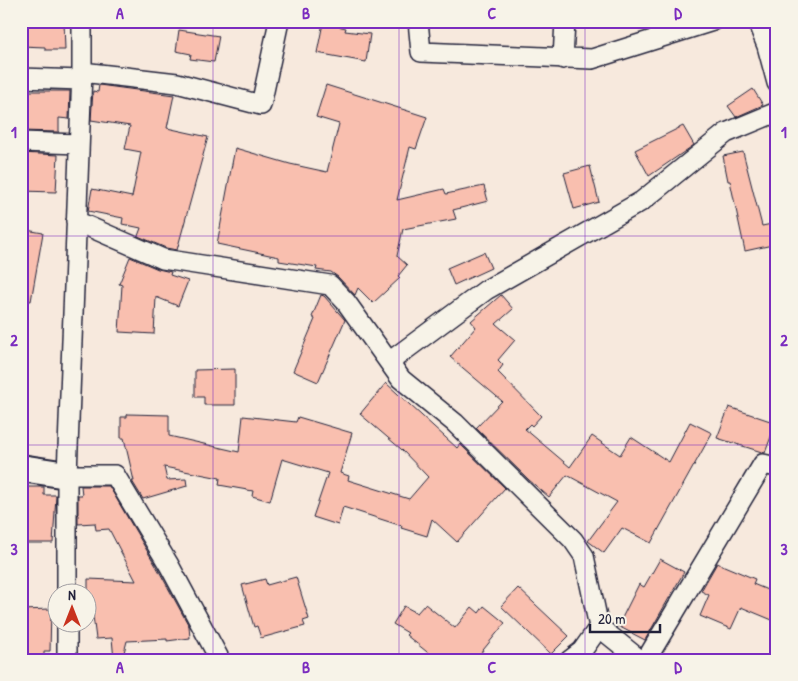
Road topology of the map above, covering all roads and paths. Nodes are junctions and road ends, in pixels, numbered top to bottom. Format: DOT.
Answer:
graph roads {
  1 [pos="82,21"];
  2 [pos="280,21"];
  3 [pos="418,21"];
  4 [pos="566,21"];
  5 [pos="714,21"];
  6 [pos="757,21"];
  7 [pos="563,59"];
  8 [pos="82,76"];
  9 [pos="21,78"];
  10 [pos="777,83"];
  11 [pos="777,112"];
  12 [pos="21,142"];
  13 [pos="79,144"];
  14 [pos="76,221"];
  15 [pos="389,362"];
  16 [pos="777,467"];
  17 [pos="21,468"];
  18 [pos="67,475"];
  19 [pos="67,584"];
  20 [pos="599,627"];
  21 [pos="67,634"];
  22 [pos="67,660"];
  23 [pos="220,660"];
  24 [pos="570,660"];
  25 [pos="640,660"];
  26 [pos="646,660"];
  1 -- 8 [label="street"];
  2 -- 8 [label="street"];
  3 -- 7 [label="street"];
  4 -- 7 [label="street"];
  5 -- 7 [label="street"];
  6 -- 10 [label="street"];
  8 -- 9 [label="street"];
  8 -- 13 [label="street"];
  11 -- 15 [label="street"];
  12 -- 13 [label="street"];
  13 -- 14 [label="street"];
  14 -- 15 [label="street"];
  14 -- 18 [label="street"];
  15 -- 20 [label="street"];
  16 -- 26 [label="street"];
  17 -- 18 [label="street"];
  18 -- 19 [label="street"];
  18 -- 23 [label="street"];
  20 -- 24 [label="street"];
  20 -- 25 [label="street"];
  21 -- 22 [label="street"];
}
